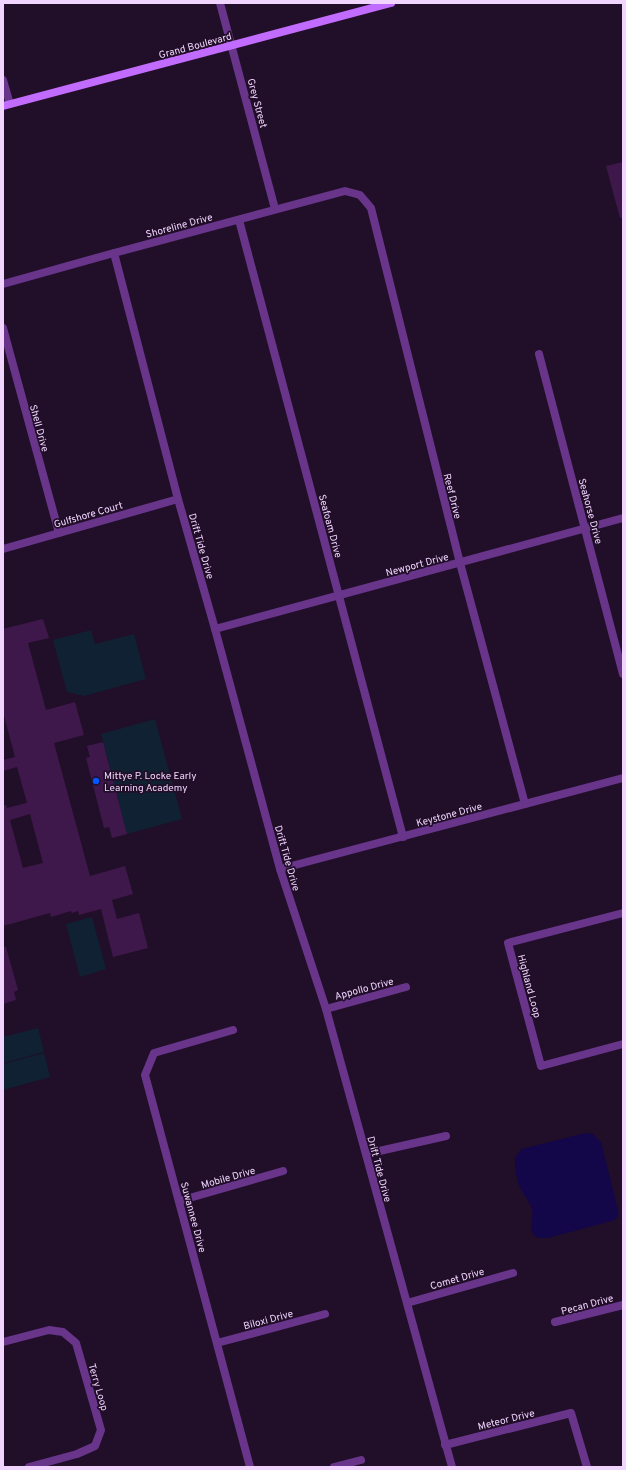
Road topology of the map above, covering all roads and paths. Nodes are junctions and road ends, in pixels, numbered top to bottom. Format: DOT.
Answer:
graph roads {
  1 [pos="220,3"];
  2 [pos="391,3"];
  3 [pos="380,4"];
  4 [pos="232,46"];
  5 [pos="3,80"];
  6 [pos="6,105"];
  7 [pos="360,195"];
  8 [pos="275,209"];
  9 [pos="239,220"];
  10 [pos="114,253"];
  11 [pos="3,284"];
  12 [pos="3,328"];
  13 [pos="539,354"];
  14 [pos="178,499"];
  15 [pos="623,518"];
  16 [pos="585,528"];
  17 [pos="58,533"];
  18 [pos="3,548"];
  19 [pos="460,563"];
  20 [pos="339,595"];
  21 [pos="215,629"];
  22 [pos="623,674"];
  23 [pos="623,778"];
  24 [pos="525,804"];
  25 [pos="403,836"];
  26 [pos="280,869"];
  27 [pos="623,912"];
  28 [pos="406,987"];
  29 [pos="326,1009"];
  30 [pos="233,1030"];
  31 [pos="623,1044"];
  32 [pos="446,1136"];
  33 [pos="366,1154"];
  34 [pos="283,1171"];
  35 [pos="179,1201"];
  36 [pos="513,1273"];
  37 [pos="406,1303"];
  38 [pos="623,1305"];
  39 [pos="325,1314"];
  40 [pos="555,1322"];
  41 [pos="3,1342"];
  42 [pos="217,1343"];
  43 [pos="446,1445"];
  44 [pos="361,1460"];
  45 [pos="29,1467"];
  46 [pos="250,1467"];
  47 [pos="334,1467"];
  48 [pos="452,1467"];
  49 [pos="587,1467"];
  1 -- 4 [label="street, Grey Street"];
  2 -- 3 [label="main road, Grand Boulevard"];
  3 -- 4 [label="main road, Grand Boulevard"];
  4 -- 6 [label="main road, Grand Boulevard"];
  4 -- 8 [label="street, Grey Street"];
  5 -- 6 [label="street"];
  7 -- 8 [label="street, Shoreline Drive"];
  7 -- 19 [label="street, Reef Drive"];
  8 -- 9 [label="street, Shoreline Drive"];
  9 -- 10 [label="street, Shoreline Drive"];
  9 -- 20 [label="street, Seafoam Drive"];
  10 -- 11 [label="street, Shoreline Drive"];
  10 -- 14 [label="street, Drift Tide Drive"];
  12 -- 17 [label="street, Shell Drive"];
  13 -- 16 [label="street, Seahorse Drive"];
  14 -- 17 [label="street, Gulfshore Court"];
  14 -- 21 [label="street, Drift Tide Drive"];
  15 -- 16 [label="street, Newport Drive"];
  16 -- 19 [label="street, Newport Drive"];
  16 -- 22 [label="street, Seahorse Drive"];
  17 -- 18 [label="street, Gulfshore Court"];
  19 -- 20 [label="street, Newport Drive"];
  19 -- 24 [label="street, Reef Drive"];
  20 -- 21 [label="street, Newport Drive"];
  20 -- 25 [label="street, Seafoam Drive"];
  21 -- 26 [label="street, Drift Tide Drive"];
  23 -- 24 [label="street, Keystone Drive"];
  24 -- 25 [label="street, Keystone Drive"];
  25 -- 26 [label="street, Keystone Drive"];
  26 -- 29 [label="street, Drift Tide Drive"];
  27 -- 31 [label="street, Highland Loop"];
  28 -- 29 [label="street, Appollo Drive"];
  29 -- 33 [label="street, Drift Tide Drive"];
  30 -- 35 [label="street, Suwannee Drive"];
  32 -- 33 [label="street"];
  33 -- 37 [label="street, Drift Tide Drive"];
  34 -- 35 [label="street, Mobile Drive"];
  35 -- 42 [label="street, Suwannee Drive"];
  36 -- 37 [label="street, Comet Drive"];
  37 -- 43 [label="street, Drift Tide Drive"];
  38 -- 40 [label="street, Pecan Drive"];
  39 -- 42 [label="street, Biloxi Drive"];
  41 -- 45 [label="street, Terry Loop"];
  42 -- 46 [label="street, Suwannee Drive"];
  43 -- 48 [label="street, Drift Tide Drive"];
  43 -- 49 [label="street, Meteor Drive"];
  44 -- 47 [label="street"];
}
